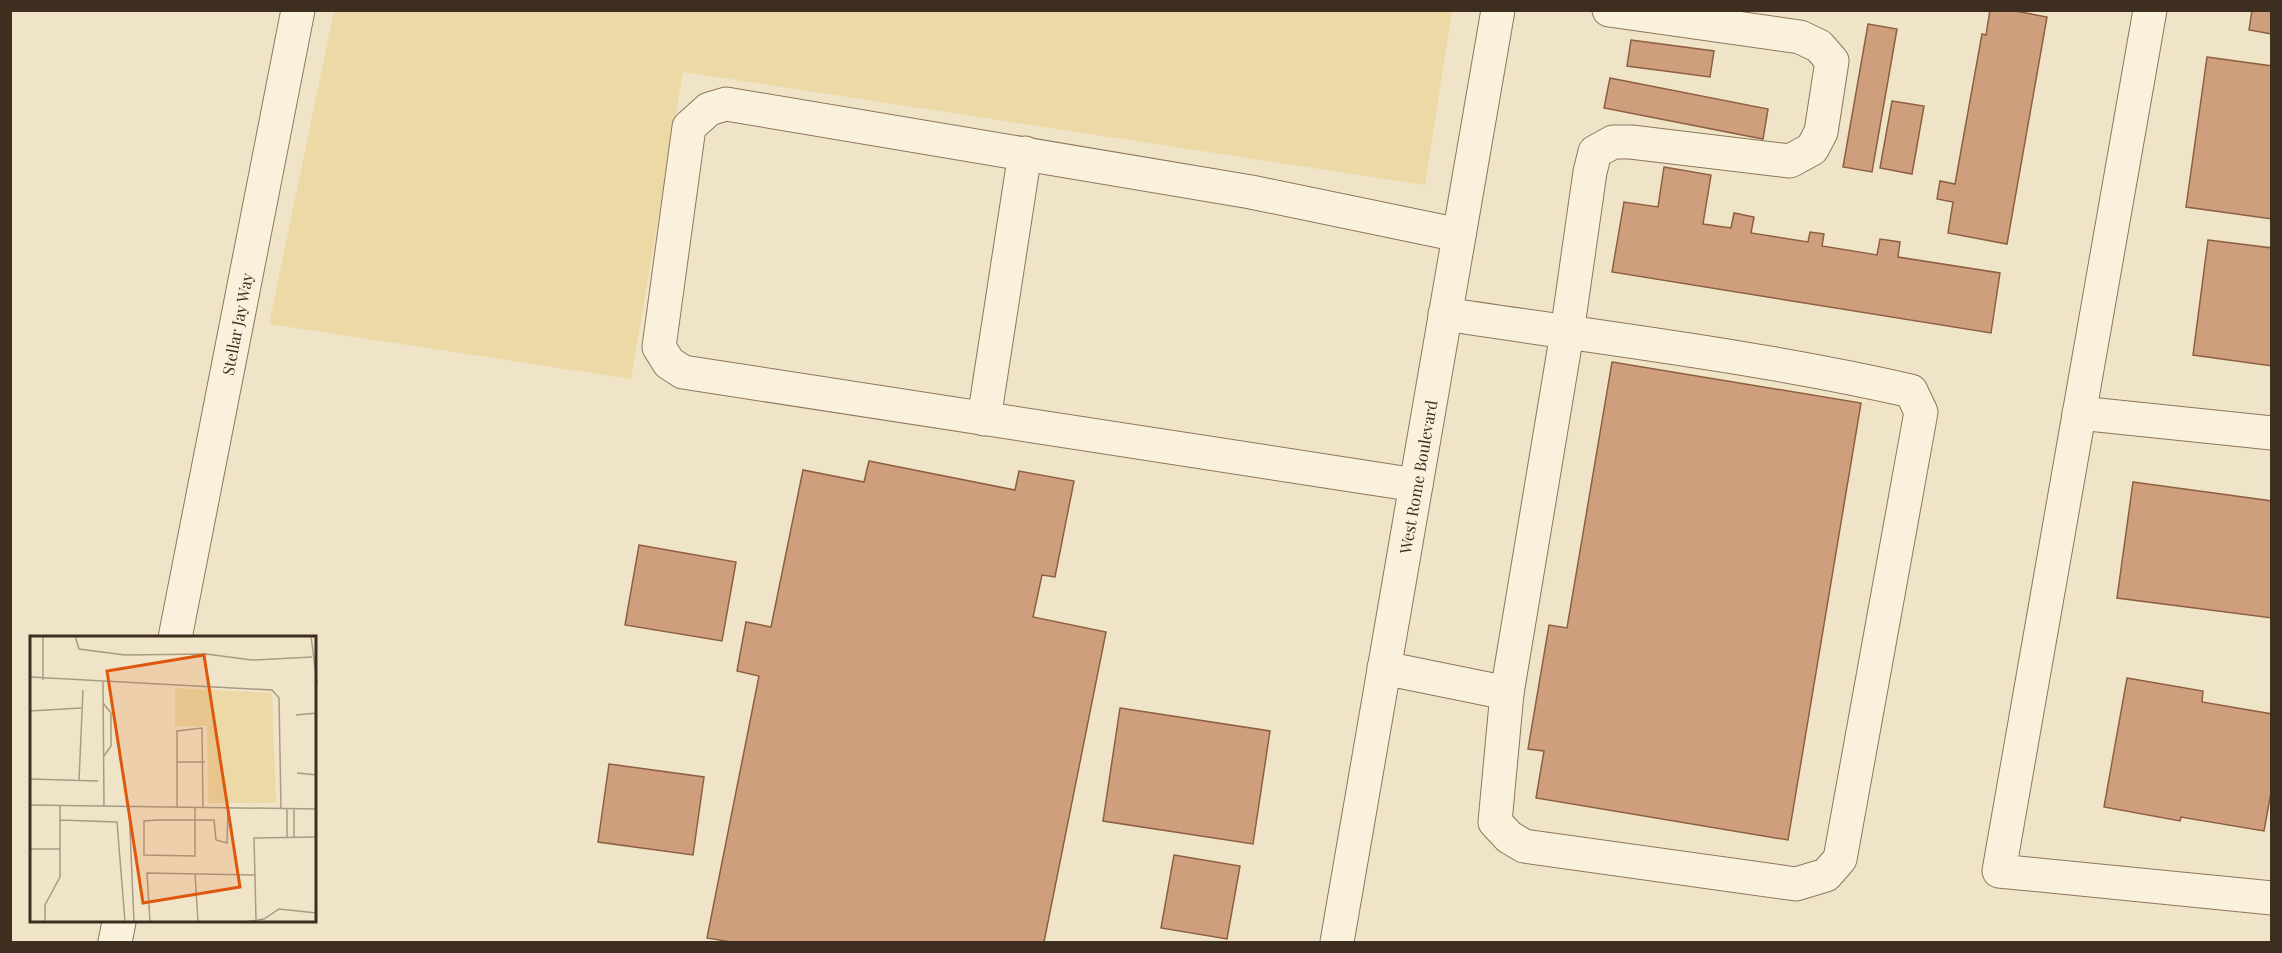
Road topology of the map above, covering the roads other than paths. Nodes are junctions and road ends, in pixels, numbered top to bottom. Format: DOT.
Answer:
graph roads {
  1 [pos="298,10"];
  2 [pos="1498,10"];
  3 [pos="1609,10"];
  4 [pos="2150,10"];
  5 [pos="1024,153"];
  6 [pos="1459,235"];
  7 [pos="1445,314"];
  8 [pos="1567,333"];
  9 [pos="2079,413"];
  10 [pos="984,419"];
  11 [pos="2271,433"];
  12 [pos="1416,485"];
  13 [pos="175,636"];
  14 [pos="1384,668"];
  15 [pos="1507,693"];
  16 [pos="2271,898"];
  17 [pos="119,923"];
  18 [pos="115,942"];
  19 [pos="1337,942"];
  1 -- 13 [label="street, Stellar Jay Way"];
  2 -- 6 [label="street, West Rome Boulevard"];
  3 -- 8 [label="street"];
  4 -- 9 [label="street"];
  5 -- 6 [label="street"];
  5 -- 10 [label="street"];
  5 -- 10 [label="street"];
  6 -- 7 [label="street, West Rome Boulevard"];
  7 -- 8 [label="street"];
  7 -- 12 [label="street, West Rome Boulevard"];
  8 -- 15 [label="street"];
  8 -- 15 [label="street"];
  9 -- 11 [label="street"];
  9 -- 16 [label="street"];
  10 -- 12 [label="street"];
  12 -- 14 [label="street, West Rome Boulevard"];
  14 -- 15 [label="street"];
  14 -- 19 [label="street, West Rome Boulevard"];
  17 -- 18 [label="street"];
}
